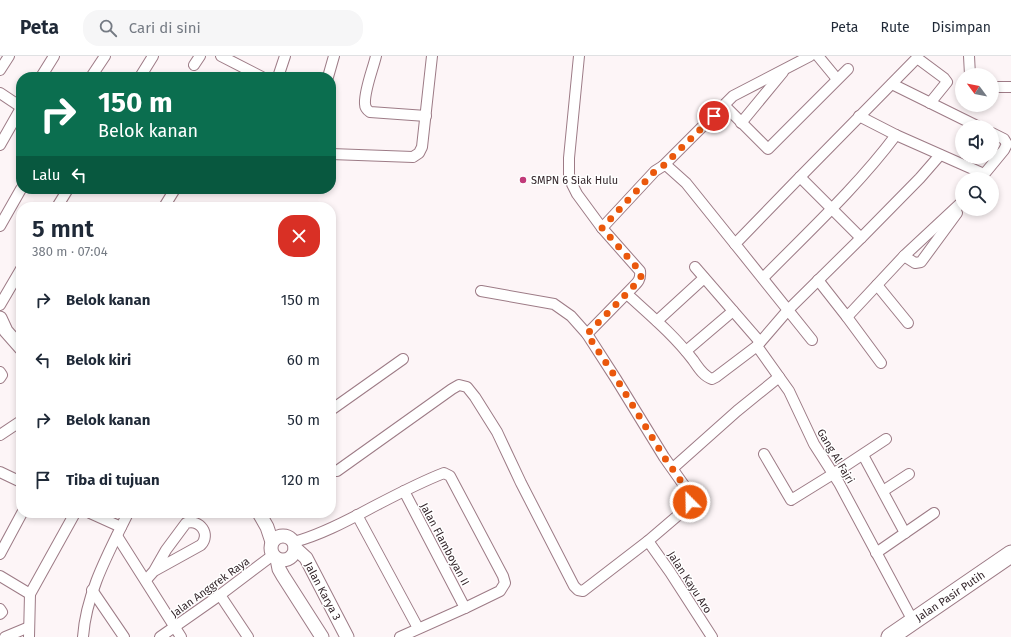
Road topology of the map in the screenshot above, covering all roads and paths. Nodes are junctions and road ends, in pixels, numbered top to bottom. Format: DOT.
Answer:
graph roads {
  1 [pos="9,56"];
  2 [pos="54,56"];
  3 [pos="105,56"];
  4 [pos="153,56"];
  5 [pos="221,56"];
  6 [pos="285,56"];
  7 [pos="334,56"];
  8 [pos="376,56"];
  9 [pos="432,56"];
  10 [pos="579,56"];
  11 [pos="810,56"];
  12 [pos="818,56"];
  13 [pos="969,56"];
  14 [pos="786,68"];
  15 [pos="970,68"];
  16 [pos="848,69"];
  17 [pos="0,70"];
  18 [pos="44,72"];
  19 [pos="94,72"];
  20 [pos="143,72"];
  21 [pos="252,72"];
  22 [pos="280,72"];
  23 [pos="329,72"];
  24 [pos="837,79"];
  25 [pos="892,84"];
  26 [pos="1011,86"];
  27 [pos="999,87"];
  28 [pos="0,93"];
  29 [pos="930,103"];
  30 [pos="16,104"];
  31 [pos="724,105"];
  32 [pos="16,116"];
  33 [pos="426,116"];
  34 [pos="859,116"];
  35 [pos="965,120"];
  36 [pos="741,123"];
  37 [pos="896,136"];
  38 [pos="999,136"];
  39 [pos="0,145"];
  40 [pos="336,154"];
  41 [pos="940,155"];
  42 [pos="999,156"];
  43 [pos="993,164"];
  44 [pos="663,166"];
  45 [pos="973,172"];
  46 [pos="987,172"];
  47 [pos="800,177"];
  48 [pos="18,194"];
  49 [pos="832,208"];
  50 [pos="955,209"];
  51 [pos="955,216"];
  52 [pos="0,226"];
  53 [pos="602,228"];
  54 [pos="861,238"];
  55 [pos="735,244"];
  56 [pos="904,256"];
  57 [pos="695,267"];
  58 [pos="16,278"];
  59 [pos="704,278"];
  60 [pos="763,278"];
  61 [pos="818,280"];
  62 [pos="877,285"];
  63 [pos="481,291"];
  64 [pos="627,294"];
  65 [pos="0,305"];
  66 [pos="788,310"];
  67 [pos="733,311"];
  68 [pos="847,317"];
  69 [pos="0,318"];
  70 [pos="657,321"];
  71 [pos="908,323"];
  72 [pos="3,333"];
  73 [pos="587,334"];
  74 [pos="812,340"];
  75 [pos="16,344"];
  76 [pos="759,344"];
  77 [pos="686,351"];
  78 [pos="403,359"];
  79 [pos="882,363"];
  80 [pos="0,372"];
  81 [pos="779,377"];
  82 [pos="0,378"];
  83 [pos="336,406"];
  84 [pos="16,427"];
  85 [pos="0,435"];
  86 [pos="886,439"];
  87 [pos="764,454"];
  88 [pos="863,455"];
  89 [pos="673,468"];
  90 [pos="336,471"];
  91 [pos="0,472"];
  92 [pos="833,474"];
  93 [pos="909,474"];
  94 [pos="16,480"];
  95 [pos="404,491"];
  96 [pos="883,492"];
  97 [pos="934,513"];
  98 [pos="357,515"];
  99 [pos="19,518"];
  100 [pos="72,518"];
  101 [pos="98,518"];
  102 [pos="126,518"];
  103 [pos="262,518"];
  104 [pos="119,531"];
  105 [pos="905,533"];
  106 [pos="648,541"];
  107 [pos="286,542"];
  108 [pos="876,553"];
  109 [pos="0,554"];
  110 [pos="1011,554"];
  111 [pos="275,557"];
  112 [pos="154,571"];
  113 [pos="0,576"];
  114 [pos="146,580"];
  115 [pos="92,590"];
  116 [pos="30,594"];
  117 [pos="220,595"];
  118 [pos="466,608"];
  119 [pos="0,609"];
  120 [pos="0,614"];
  121 [pos="914,621"];
  122 [pos="175,628"];
  123 [pos="418,628"];
  124 [pos="29,632"];
  125 [pos="5,637"];
  126 [pos="83,637"];
  127 [pos="124,637"];
  128 [pos="160,637"];
  129 [pos="181,637"];
  130 [pos="248,637"];
  131 [pos="322,637"];
  132 [pos="347,637"];
  133 [pos="400,637"];
  134 [pos="712,637"];
  135 [pos="890,637"];
  1 -- 17 [label="street"];
  2 -- 18 [label="street"];
  3 -- 19 [label="street"];
  4 -- 20 [label="street"];
  5 -- 21 [label="street"];
  6 -- 22 [label="street"];
  7 -- 23 [label="street"];
  8 -- 33 [label="street"];
  9 -- 33 [label="street"];
  10 -- 53 [label="street"];
  11 -- 14 [label="street"];
  12 -- 24 [label="street"];
  13 -- 15 [label="street"];
  14 -- 31 [label="street"];
  14 -- 36 [label="street"];
  16 -- 24 [label="street"];
  24 -- 36 [label="street"];
  25 -- 29 [label="street"];
  25 -- 29 [label="street"];
  25 -- 34 [label="street"];
  26 -- 27 [label="street"];
  28 -- 30 [label="street"];
  29 -- 35 [label="street"];
  31 -- 36 [label="street"];
  31 -- 44 [label="street"];
  32 -- 39 [label="street"];
  33 -- 40 [label="street"];
  34 -- 37 [label="street"];
  34 -- 47 [label="street"];
  37 -- 41 [label="street"];
  37 -- 49 [label="street"];
  38 -- 42 [label="street"];
  41 -- 45 [label="street"];
  41 -- 54 [label="street"];
  43 -- 46 [label="street"];
  44 -- 53 [label="street"];
  44 -- 55 [label="street"];
  47 -- 49 [label="street"];
  47 -- 55 [label="street"];
  48 -- 52 [label="street"];
  49 -- 54 [label="street"];
  49 -- 60 [label="street"];
  50 -- 56 [label="street"];
  51 -- 56 [label="street"];
  53 -- 64 [label="street"];
  54 -- 61 [label="street"];
  55 -- 60 [label="street"];
  56 -- 62 [label="street"];
  57 -- 59 [label="street, Gang Al Fajri"];
  58 -- 65 [label="street"];
  59 -- 67 [label="street, Gang Al Fajri"];
  59 -- 70 [label="street"];
  60 -- 66 [label="street"];
  61 -- 66 [label="street"];
  61 -- 68 [label="street"];
  62 -- 68 [label="street"];
  62 -- 71 [label="street"];
  63 -- 73 [label="street"];
  64 -- 70 [label="street"];
  64 -- 73 [label="street"];
  66 -- 74 [label="street"];
  66 -- 76 [label="street"];
  67 -- 76 [label="street, Gang Al Fajri"];
  67 -- 77 [label="street"];
  68 -- 79 [label="street"];
  69 -- 72 [label="street"];
  70 -- 77 [label="street"];
  72 -- 75 [label="street"];
  73 -- 89 [label="street"];
  76 -- 77 [label="street"];
  76 -- 81 [label="street, Gang Al Fajri"];
  78 -- 83 [label="street"];
  80 -- 82 [label="street"];
  81 -- 89 [label="street"];
  81 -- 92 [label="street, Gang Al Fajri"];
  84 -- 85 [label="street"];
  86 -- 88 [label="street"];
  87 -- 92 [label="street"];
  88 -- 92 [label="street"];
  88 -- 96 [label="street"];
  89 -- 106 [label="street"];
  90 -- 106 [label="street"];
  91 -- 94 [label="street"];
  92 -- 108 [label="street, Gang Al Fajri"];
  93 -- 96 [label="street"];
  95 -- 98 [label="street"];
  95 -- 118 [label="street, Jalan Flamboyan II"];
  95 -- 118 [label="street"];
  96 -- 105 [label="street"];
  97 -- 105 [label="street"];
  98 -- 107 [label="street"];
  98 -- 123 [label="street"];
  99 -- 109 [label="street"];
  100 -- 116 [label="street"];
  101 -- 104 [label="street"];
  102 -- 104 [label="street"];
  103 -- 107 [label="street, Jalan Karya 3"];
  104 -- 114 [label="street"];
  104 -- 115 [label="street"];
  105 -- 108 [label="street"];
  106 -- 134 [label="street, Jalan Kayu Aro"];
  107 -- 111 [label="street, Jalan Karya 3"];
  107 -- 111 [label="street, Jalan Karya 3"];
  107 -- 132 [label="street, Jalan Karya 3"];
  108 -- 121 [label="street, Gang Al Fajri"];
  110 -- 121 [label="highway, Jalan Pasir Putih"];
  111 -- 117 [label="street, Jalan Anggrek Raya"];
  111 -- 131 [label="street, Jalan Karya 3"];
  112 -- 112 [label="street"];
  112 -- 114 [label="street"];
  113 -- 116 [label="street"];
  114 -- 122 [label="street"];
  115 -- 126 [label="street"];
  115 -- 127 [label="street"];
  116 -- 124 [label="street"];
  117 -- 122 [label="street, Jalan Anggrek Raya"];
  117 -- 130 [label="street"];
  118 -- 123 [label="street"];
  119 -- 120 [label="street"];
  121 -- 135 [label="highway, Jalan Pasir Putih"];
  122 -- 128 [label="street, Jalan Anggrek Raya"];
  122 -- 129 [label="street"];
  123 -- 133 [label="street"];
  124 -- 125 [label="street"];
}
